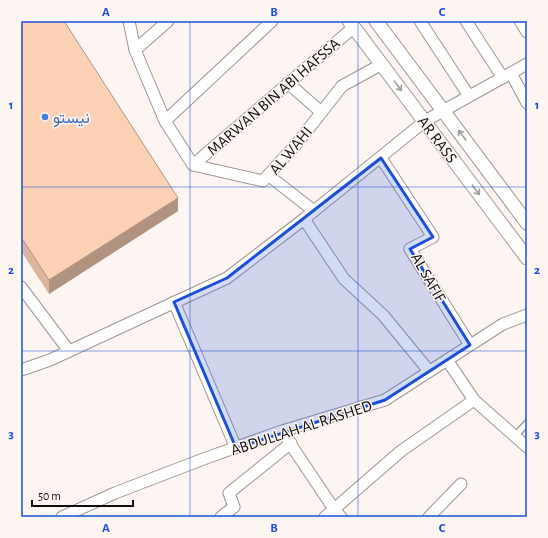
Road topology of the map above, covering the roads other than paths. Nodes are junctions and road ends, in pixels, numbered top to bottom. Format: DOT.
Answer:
graph roads {
  1 [pos="129,21"];
  2 [pos="168,21"];
  3 [pos="272,21"];
  4 [pos="376,21"];
  5 [pos="420,21"];
  6 [pos="466,21"];
  7 [pos="520,21"];
  8 [pos="352,24"];
  9 [pos="527,32"];
  10 [pos="135,50"];
  11 [pos="382,64"];
  12 [pos="527,64"];
  13 [pos="507,76"];
  14 [pos="288,83"];
  15 [pos="469,96"];
  16 [pos="527,103"];
  17 [pos="443,111"];
  18 [pos="321,112"];
  19 [pos="165,121"];
  20 [pos="425,121"];
  21 [pos="381,158"];
  22 [pos="193,165"];
  23 [pos="268,175"];
  24 [pos="314,212"];
  25 [pos="304,219"];
  26 [pos="527,223"];
  27 [pos="527,258"];
  28 [pos="21,287"];
  29 [pos="174,302"];
  30 [pos="527,315"];
  31 [pos="470,345"];
  32 [pos="69,351"];
  33 [pos="447,360"];
  34 [pos="21,370"];
  35 [pos="429,372"];
  36 [pos="474,400"];
  37 [pos="527,423"];
  38 [pos="282,431"];
  39 [pos="515,436"];
  40 [pos="290,443"];
  41 [pos="527,447"];
  42 [pos="236,448"];
  43 [pos="461,484"];
  44 [pos="334,509"];
  45 [pos="62,517"];
  46 [pos="221,517"];
  47 [pos="325,517"];
  48 [pos="341,517"];
  49 [pos="429,517"];
  1 -- 10 [label="street"];
  2 -- 10 [label="street"];
  3 -- 19 [label="street"];
  4 -- 17 [label="street, AR RASS"];
  5 -- 15 [label="street"];
  6 -- 13 [label="street"];
  7 -- 9 [label="street"];
  8 -- 11 [label="street, AR RASS"];
  8 -- 14 [label="street, MARWAN BIN ABI HAFSSA"];
  10 -- 19 [label="street"];
  11 -- 18 [label="street, AL WAHI"];
  11 -- 20 [label="street, AR RASS, one-way"];
  12 -- 13 [label="street"];
  13 -- 15 [label="street"];
  13 -- 16 [label="street"];
  14 -- 18 [label="street"];
  14 -- 22 [label="street, MARWAN BIN ABI HAFSSA"];
  15 -- 17 [label="street"];
  17 -- 20 [label="street"];
  26 -- 17 [label="street, AR RASS, one-way"];
  18 -- 23 [label="street, AL WAHI"];
  19 -- 22 [label="street"];
  20 -- 21 [label="street"];
  20 -- 27 [label="street, AR RASS, one-way"];
  21 -- 24 [label="street"];
  21 -- 31 [label="street, AL SAFIF"];
  22 -- 23 [label="street, AL WAHI"];
  23 -- 24 [label="street"];
  24 -- 25 [label="street"];
  25 -- 29 [label="street"];
  25 -- 35 [label="street"];
  28 -- 32 [label="street"];
  29 -- 32 [label="street"];
  29 -- 42 [label="street"];
  30 -- 31 [label="street, ABDULLAH AL RASHED"];
  31 -- 33 [label="street, ABDULLAH AL RASHED"];
  32 -- 34 [label="street"];
  33 -- 35 [label="street, ABDULLAH AL RASHED"];
  33 -- 36 [label="street"];
  35 -- 38 [label="street, ABDULLAH AL RASHED"];
  36 -- 39 [label="street"];
  36 -- 44 [label="street"];
  37 -- 39 [label="lane"];
  38 -- 40 [label="street"];
  38 -- 42 [label="street, ABDULLAH AL RASHED"];
  39 -- 41 [label="street"];
  40 -- 44 [label="street"];
  40 -- 46 [label="street"];
  42 -- 45 [label="street, ABDULLAH AL RASHED"];
  43 -- 49 [label="street"];
  44 -- 47 [label="street"];
  44 -- 48 [label="street"];
}
